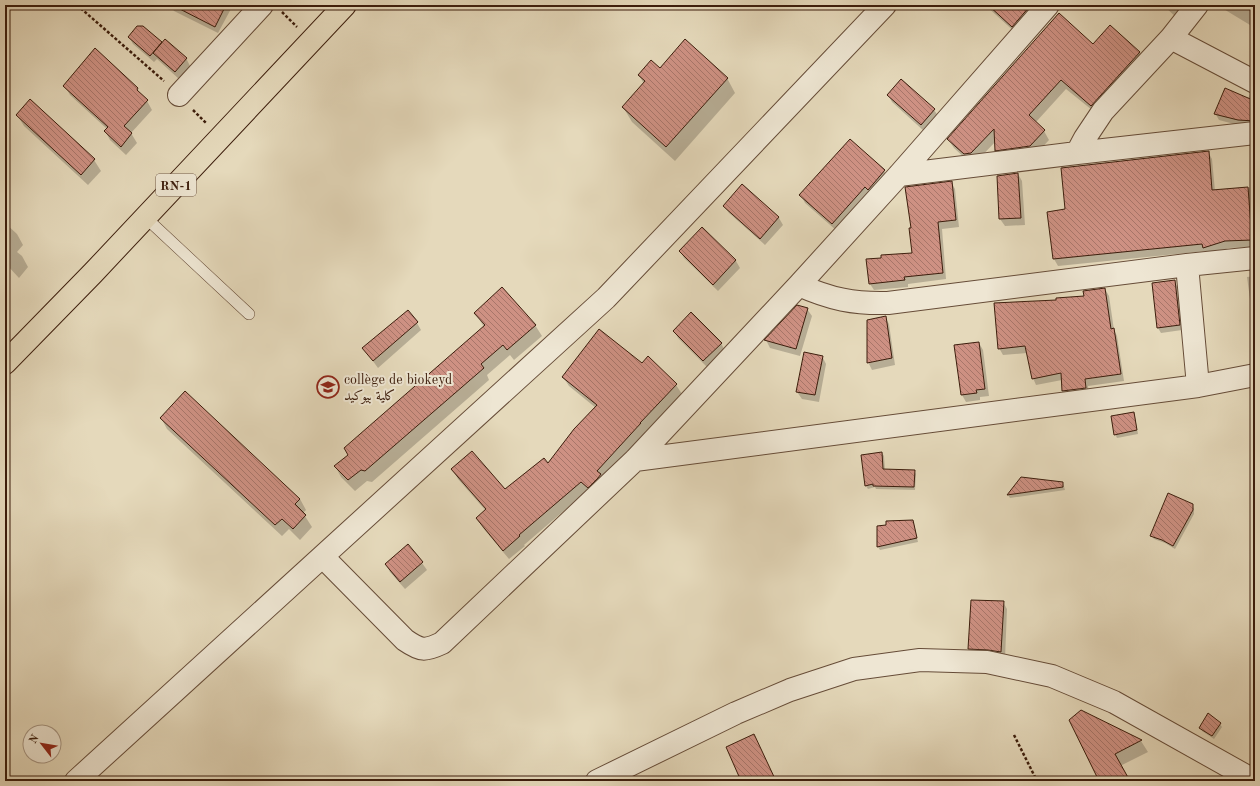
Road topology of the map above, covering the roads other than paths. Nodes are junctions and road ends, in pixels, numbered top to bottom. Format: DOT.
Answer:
graph roads {
  1 [pos="345,5"];
  2 [pos="885,5"];
  3 [pos="1048,5"];
  4 [pos="1197,5"];
  5 [pos="271,8"];
  6 [pos="1171,38"];
  7 [pos="1255,82"];
  8 [pos="179,95"];
  9 [pos="1255,133"];
  10 [pos="1077,153"];
  11 [pos="899,175"];
  12 [pos="145,218"];
  13 [pos="1255,258"];
  14 [pos="1187,265"];
  15 [pos="799,285"];
  16 [pos="249,314"];
  17 [pos="5,363"];
  18 [pos="1255,375"];
  19 [pos="1198,386"];
  20 [pos="635,460"];
  21 [pos="323,557"];
  22 [pos="76,781"];
  23 [pos="597,781"];
  24 [pos="1255,781"];
  1 -- 12 [label="main road, RN-1"];
  2 -- 21 [label="street"];
  3 -- 11 [label="street"];
  4 -- 6 [label="street"];
  5 -- 8 [label="street"];
  6 -- 7 [label="street"];
  6 -- 10 [label="street"];
  9 -- 10 [label="street"];
  10 -- 11 [label="street"];
  11 -- 15 [label="street"];
  12 -- 16 [label="lane"];
  12 -- 17 [label="main road, RN-1"];
  13 -- 14 [label="street"];
  14 -- 15 [label="street"];
  14 -- 19 [label="street"];
  15 -- 20 [label="street"];
  18 -- 19 [label="street"];
  19 -- 20 [label="street"];
  20 -- 21 [label="street"];
  21 -- 22 [label="street"];
  23 -- 24 [label="street"];
}
